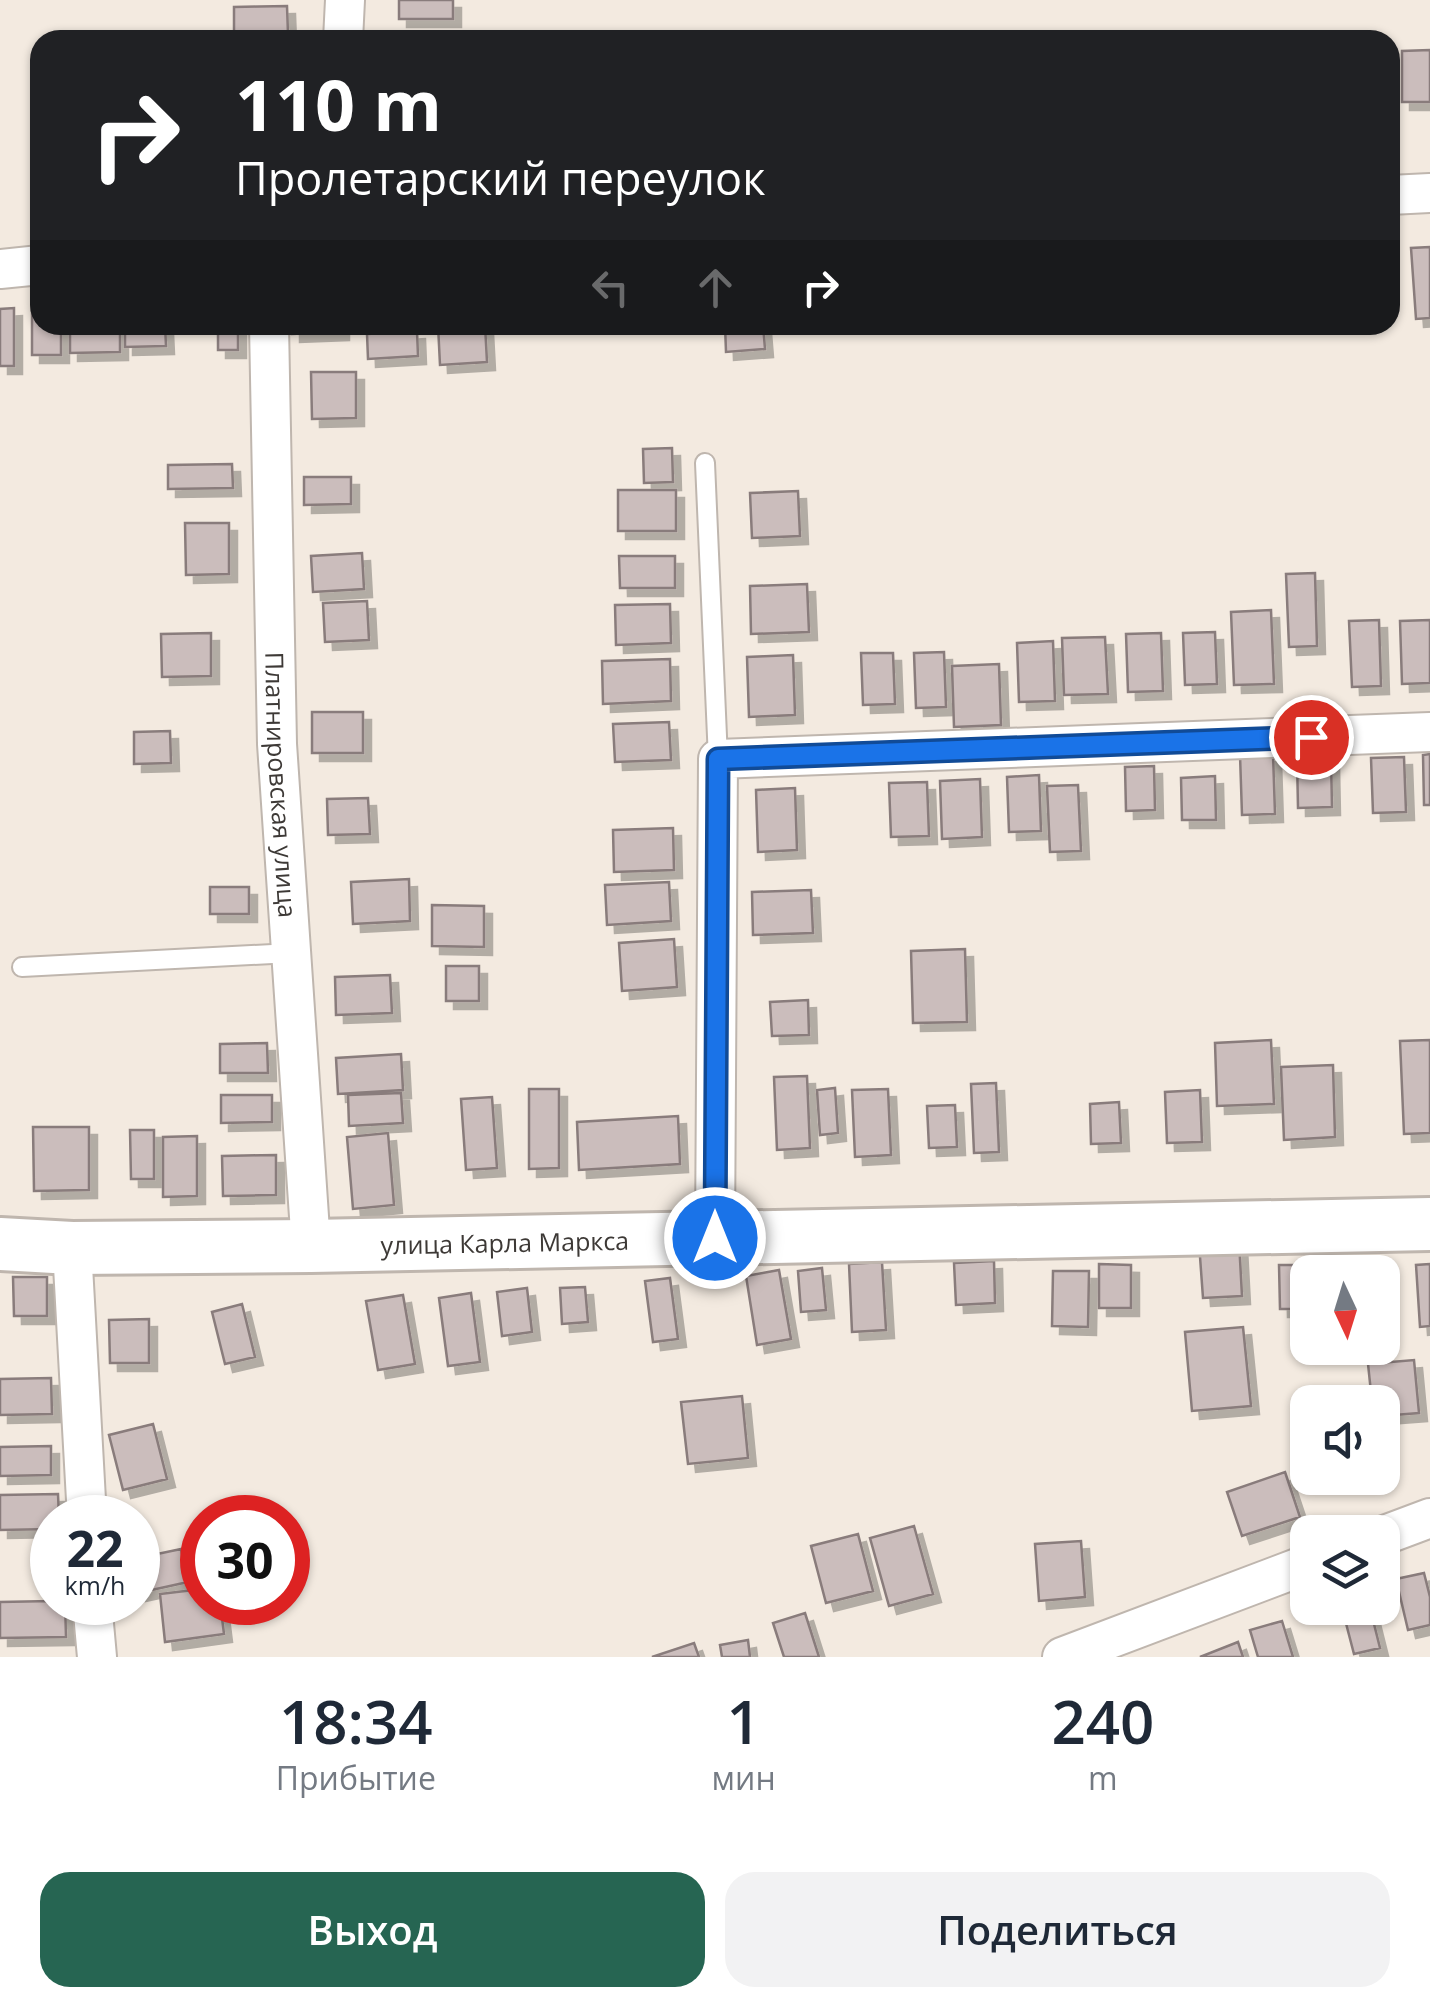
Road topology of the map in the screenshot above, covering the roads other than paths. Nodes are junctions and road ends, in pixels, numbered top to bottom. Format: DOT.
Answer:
graph roads {
  1 [pos="344,0"];
  2 [pos="343,30"];
  3 [pos="1430,193"];
  4 [pos="1400,194"];
  5 [pos="30,266"];
  6 [pos="0,269"];
  7 [pos="269,335"];
  8 [pos="706,463"];
  9 [pos="1430,732"];
  10 [pos="718,759"];
  11 [pos="291,952"];
  12 [pos="22,967"];
  13 [pos="1430,1224"];
  14 [pos="715,1238"];
  15 [pos="0,1244"];
  16 [pos="311,1246"];
  17 [pos="72,1248"];
  18 [pos="86,1495"];
  19 [pos="1430,1518"];
  20 [pos="1400,1529"];
  21 [pos="1290,1571"];
  22 [pos="94,1625"];
  23 [pos="97,1657"];
  24 [pos="1062,1657"];
  1 -- 2 [label="street"];
  3 -- 4 [label="street"];
  5 -- 6 [label="street"];
  7 -- 11 [label="street, Платнировская улица"];
  8 -- 10 [label="lane"];
  9 -- 10 [label="street"];
  10 -- 14 [label="street"];
  11 -- 12 [label="lane"];
  11 -- 16 [label="street, Платнировская улица"];
  13 -- 14 [label="main road, улица Карла Маркса"];
  14 -- 16 [label="main road, улица Карла Маркса"];
  15 -- 17 [label="main road, улица Карла Маркса"];
  16 -- 17 [label="main road, улица Карла Маркса"];
  17 -- 18 [label="street"];
  19 -- 20 [label="street"];
  21 -- 24 [label="street"];
  22 -- 23 [label="street"];
}
